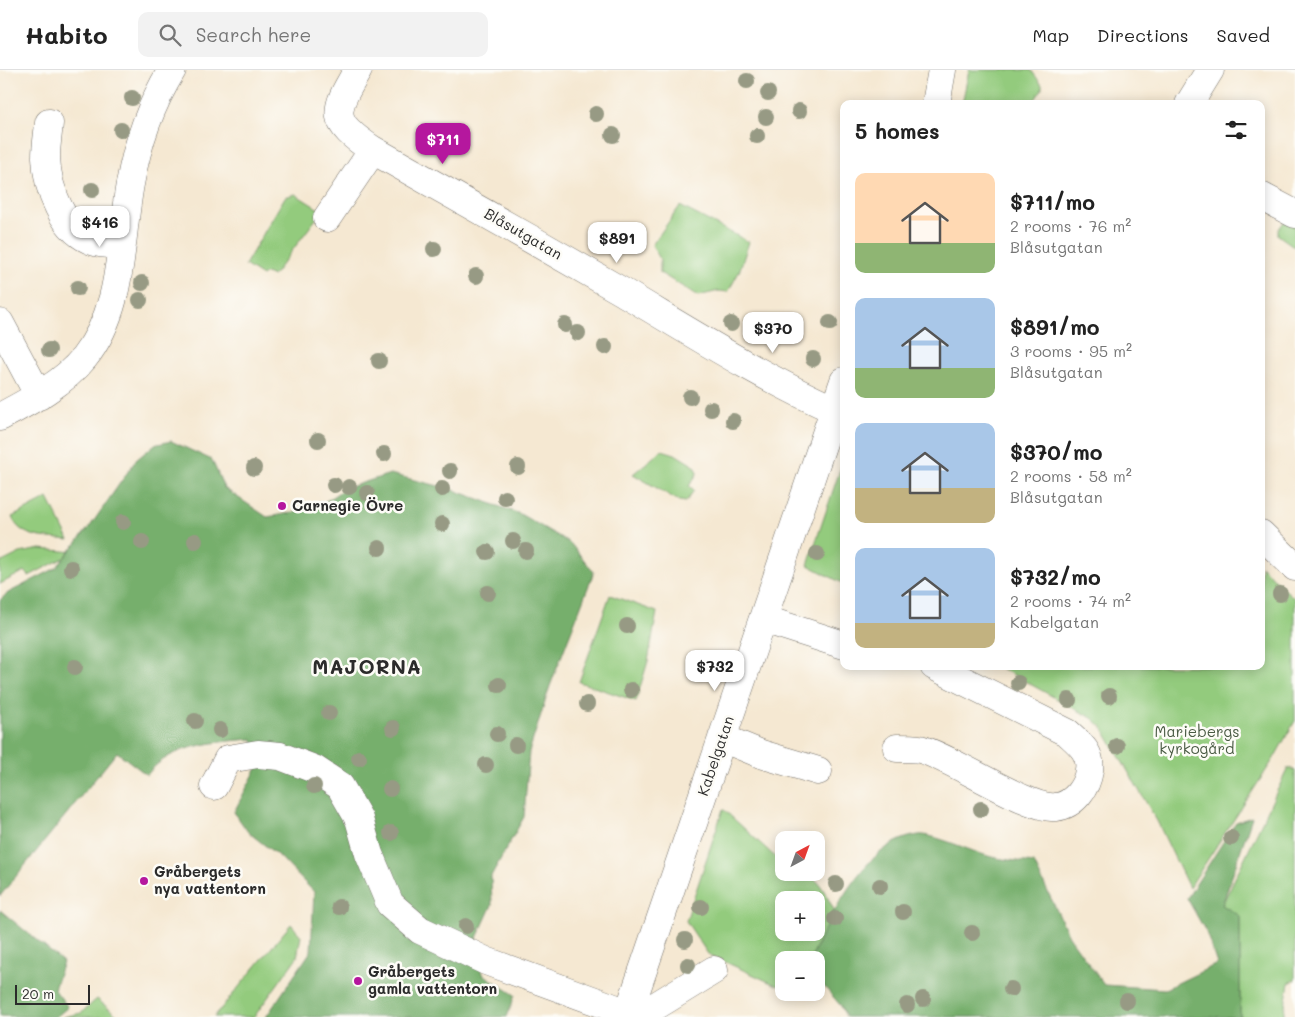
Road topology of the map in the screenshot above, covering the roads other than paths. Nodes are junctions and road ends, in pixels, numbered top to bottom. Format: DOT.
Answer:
graph roads {
  1 [pos="172,70"];
  2 [pos="358,70"];
  3 [pos="1210,70"];
  4 [pos="938,71"];
  5 [pos="936,100"];
  6 [pos="1191,100"];
  7 [pos="49,123"];
  8 [pos="373,150"];
  9 [pos="327,218"];
  10 [pos="122,244"];
  11 [pos="0,323"];
  12 [pos="840,394"];
  13 [pos="39,396"];
  14 [pos="835,410"];
  15 [pos="0,417"];
  16 [pos="1265,538"];
  17 [pos="1295,567"];
  18 [pos="763,619"];
  19 [pos="840,644"];
  20 [pos="942,670"];
  21 [pos="722,738"];
  22 [pos="897,748"];
  23 [pos="818,771"];
  24 [pos="214,786"];
  25 [pos="714,970"];
  26 [pos="628,1015"];
  1 -- 10 [label="street"];
  2 -- 8 [label="street, Blåsutgatan"];
  3 -- 6 [label="street"];
  4 -- 5 [label="street"];
  7 -- 10 [label="street"];
  8 -- 9 [label="street"];
  8 -- 14 [label="street, Blåsutgatan"];
  10 -- 13 [label="street"];
  11 -- 13 [label="street"];
  12 -- 14 [label="street, Kabelgatan"];
  13 -- 15 [label="street"];
  14 -- 18 [label="street, Kabelgatan"];
  16 -- 17 [label="street"];
  18 -- 19 [label="street"];
  18 -- 21 [label="street, Kabelgatan"];
  20 -- 22 [label="street"];
  21 -- 23 [label="street"];
  21 -- 26 [label="street, Kabelgatan"];
  24 -- 26 [label="street"];
  25 -- 26 [label="street"];
}
